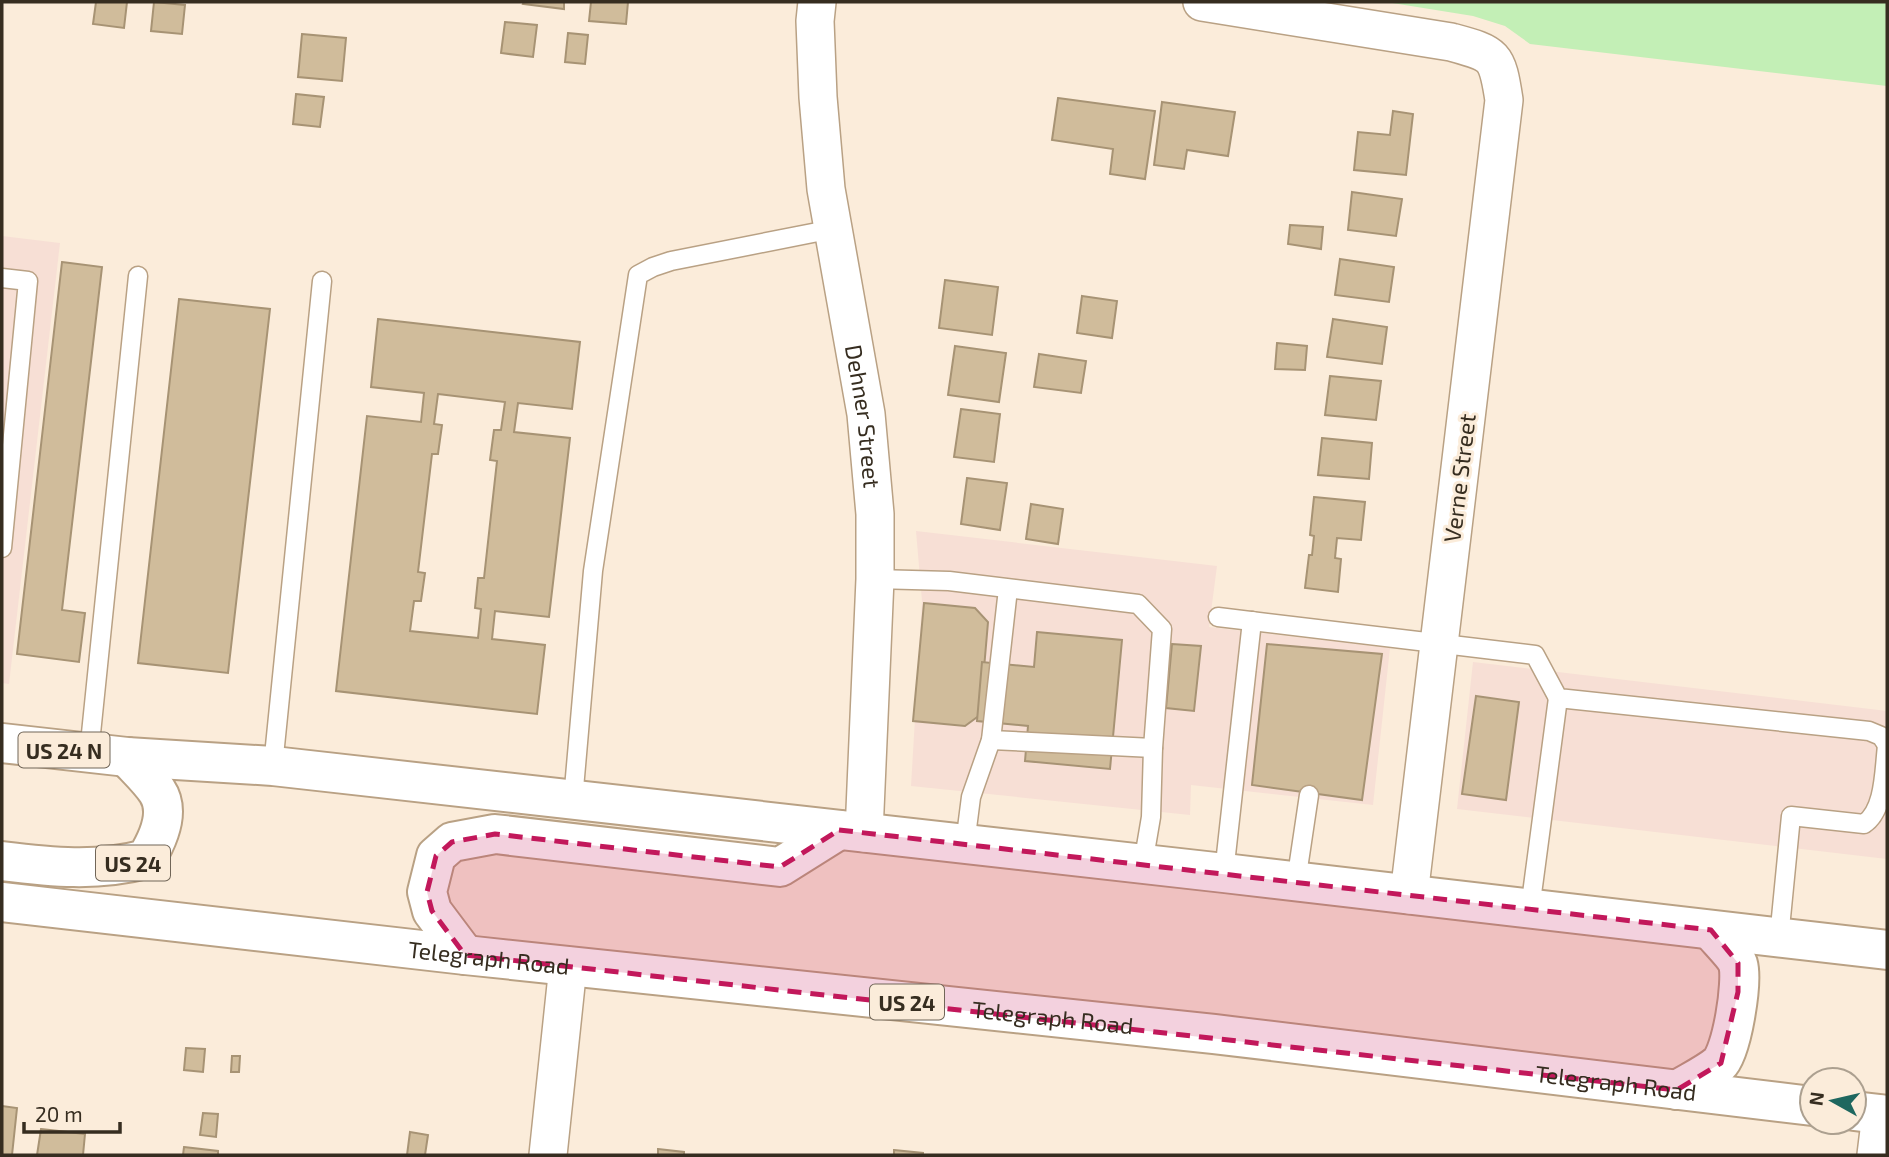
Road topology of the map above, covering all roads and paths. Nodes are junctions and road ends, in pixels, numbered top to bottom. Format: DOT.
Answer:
graph roads {
  1 [pos="817,2"];
  2 [pos="1202,2"];
  3 [pos="833,229"];
  4 [pos="138,276"];
  5 [pos="2,278"];
  6 [pos="322,281"];
  7 [pos="2,548"];
  8 [pos="875,579"];
  9 [pos="1008,589"];
  10 [pos="1218,617"];
  11 [pos="1252,621"];
  12 [pos="1440,643"];
  13 [pos="1558,698"];
  14 [pos="991,740"];
  15 [pos="2,743"];
  16 [pos="1887,746"];
  17 [pos="1153,748"];
  18 [pos="89,753"];
  19 [pos="127,757"];
  20 [pos="272,766"];
  21 [pos="1309,795"];
  22 [pos="573,800"];
  23 [pos="852,832"];
  24 [pos="965,844"];
  25 [pos="2,861"];
  26 [pos="1143,864"];
  27 [pos="1224,873"];
  28 [pos="1296,881"];
  29 [pos="1409,895"];
  30 [pos="2,902"];
  31 [pos="1531,909"];
  32 [pos="1711,930"];
  33 [pos="1779,938"];
  34 [pos="1887,950"];
  35 [pos="465,955"];
  36 [pos="568,966"];
  37 [pos="1677,1090"];
  38 [pos="1798,1104"];
  39 [pos="1874,1113"];
  40 [pos="548,1155"];
  41 [pos="1876,1155"];
  1 -- 3 [label="street, Dehner Street"];
  2 -- 12 [label="street, Verne Street"];
  3 -- 8 [label="street, Dehner Street"];
  3 -- 22 [label="lane"];
  4 -- 18 [label="lane"];
  5 -- 7 [label="lane"];
  6 -- 20 [label="lane"];
  8 -- 9 [label="lane"];
  8 -- 23 [label="street, Dehner Street"];
  9 -- 14 [label="lane"];
  9 -- 17 [label="lane"];
  10 -- 11 [label="lane"];
  11 -- 12 [label="lane"];
  11 -- 27 [label="lane"];
  12 -- 13 [label="lane"];
  12 -- 29 [label="street, Verne Street"];
  13 -- 16 [label="lane"];
  13 -- 31 [label="lane"];
  14 -- 17 [label="lane"];
  14 -- 24 [label="lane"];
  15 -- 18 [label="main road, US 24 N"];
  16 -- 33 [label="lane"];
  17 -- 26 [label="lane"];
  18 -- 19 [label="main road, US 24 N"];
  19 -- 20 [label="main road"];
  19 -- 25 [label="main road, US 24"];
  20 -- 22 [label="main road"];
  21 -- 28 [label="lane"];
  22 -- 23 [label="main road"];
  23 -- 24 [label="main road"];
  23 -- 35 [label="main road"];
  24 -- 26 [label="main road"];
  26 -- 27 [label="main road"];
  27 -- 28 [label="main road"];
  28 -- 29 [label="main road"];
  29 -- 31 [label="main road"];
  30 -- 35 [label="main road, Telegraph Road / US 24"];
  31 -- 32 [label="main road"];
  32 -- 33 [label="main road"];
  32 -- 37 [label="main road"];
  33 -- 34 [label="main road"];
  35 -- 36 [label="main road, Telegraph Road / US 24"];
  36 -- 37 [label="main road, Telegraph Road / US 24"];
  36 -- 40 [label="street"];
  37 -- 38 [label="main road, Telegraph Road / US 24"];
  39 -- 41 [label="street"];
}
